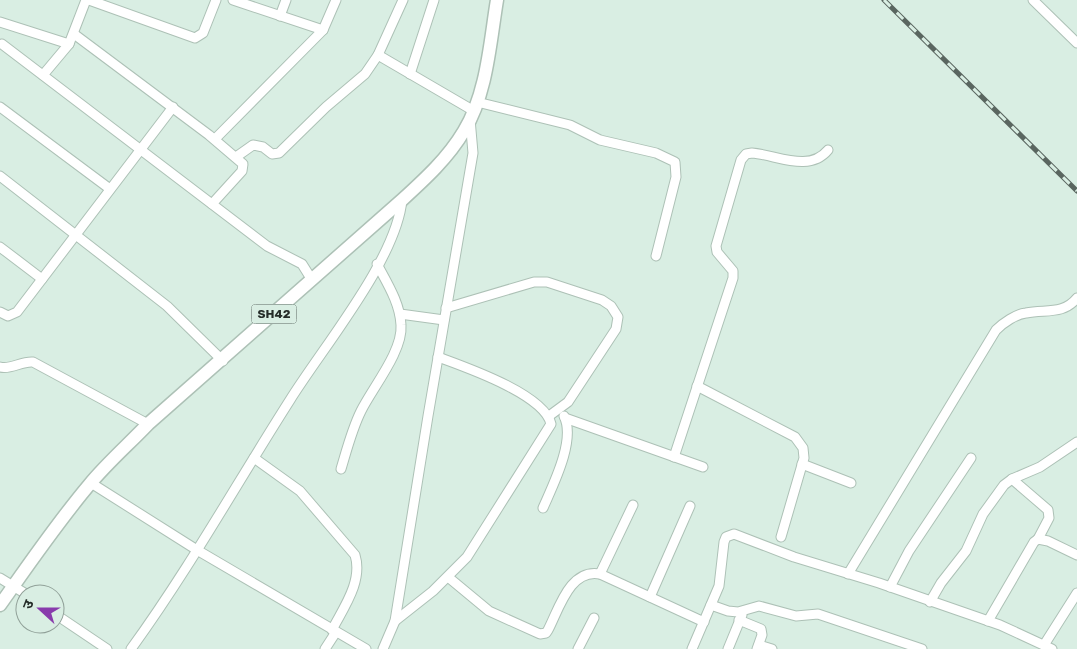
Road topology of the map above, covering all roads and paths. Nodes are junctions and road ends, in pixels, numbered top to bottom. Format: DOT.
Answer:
graph roads {
  1 [pos="87,0"];
  2 [pos="216,0"];
  3 [pos="234,0"];
  4 [pos="286,0"];
  5 [pos="336,0"];
  6 [pos="403,0"];
  7 [pos="434,0"];
  8 [pos="497,0"];
  9 [pos="1033,0"];
  10 [pos="280,16"];
  11 [pos="0,22"];
  12 [pos="322,30"];
  13 [pos="74,34"];
  14 [pos="2,44"];
  15 [pos="69,44"];
  16 [pos="1077,44"];
  17 [pos="378,55"];
  18 [pos="410,74"];
  19 [pos="43,76"];
  20 [pos="0,107"];
  21 [pos="173,107"];
  22 [pos="474,111"];
  23 [pos="215,139"];
  24 [pos="141,149"];
  25 [pos="828,150"];
  26 [pos="236,157"];
  27 [pos="0,176"];
  28 [pos="110,189"];
  29 [pos="402,200"];
  30 [pos="212,204"];
  31 [pos="76,234"];
  32 [pos="0,247"];
  33 [pos="656,256"];
  34 [pos="377,264"];
  35 [pos="42,279"];
  36 [pos="312,280"];
  37 [pos="1077,298"];
  38 [pos="446,308"];
  39 [pos="0,312"];
  40 [pos="400,314"];
  41 [pos="444,320"];
  42 [pos="438,357"];
  43 [pos="223,361"];
  44 [pos="0,367"];
  45 [pos="697,386"];
  46 [pos="561,409"];
  47 [pos="549,416"];
  48 [pos="565,418"];
  49 [pos="148,424"];
  50 [pos="1077,442"];
  51 [pos="674,457"];
  52 [pos="254,458"];
  53 [pos="971,458"];
  54 [pos="802,464"];
  55 [pos="703,467"];
  56 [pos="341,468"];
  57 [pos="1012,480"];
  58 [pos="91,483"];
  59 [pos="851,483"];
  60 [pos="633,505"];
  61 [pos="690,506"];
  62 [pos="543,508"];
  63 [pos="781,537"];
  64 [pos="1038,539"];
  65 [pos="197,550"];
  66 [pos="1077,555"];
  67 [pos="600,574"];
  68 [pos="848,574"];
  69 [pos="448,577"];
  70 [pos="0,578"];
  71 [pos="14,586"];
  72 [pos="890,587"];
  73 [pos="1077,593"];
  74 [pos="650,597"];
  75 [pos="930,602"];
  76 [pos="0,605"];
  77 [pos="711,605"];
  78 [pos="743,611"];
  79 [pos="594,618"];
  80 [pos="739,620"];
  81 [pos="65,621"];
  82 [pos="395,621"];
  83 [pos="988,621"];
  84 [pos="704,622"];
  85 [pos="334,631"];
  86 [pos="758,647"];
  87 [pos="1048,647"];
  88 [pos="107,649"];
  89 [pos="131,649"];
  90 [pos="325,649"];
  91 [pos="366,649"];
  92 [pos="383,649"];
  93 [pos="578,649"];
  94 [pos="692,649"];
  95 [pos="728,649"];
  96 [pos="772,649"];
  97 [pos="922,649"];
  1 -- 2 [label="street"];
  1 -- 13 [label="street"];
  3 -- 10 [label="street"];
  4 -- 10 [label="street"];
  5 -- 12 [label="street"];
  6 -- 17 [label="street"];
  7 -- 18 [label="street"];
  8 -- 22 [label="main road, SH42"];
  9 -- 16 [label="street"];
  10 -- 12 [label="street"];
  11 -- 15 [label="street"];
  12 -- 23 [label="street"];
  13 -- 15 [label="street"];
  13 -- 21 [label="street"];
  14 -- 19 [label="street"];
  15 -- 19 [label="street"];
  17 -- 18 [label="street"];
  17 -- 26 [label="street"];
  18 -- 22 [label="street"];
  19 -- 24 [label="street"];
  20 -- 28 [label="street"];
  21 -- 23 [label="street"];
  21 -- 24 [label="street"];
  22 -- 29 [label="main road, SH42"];
  22 -- 33 [label="street"];
  22 -- 38 [label="street"];
  23 -- 26 [label="street"];
  24 -- 28 [label="street"];
  24 -- 30 [label="street"];
  25 -- 45 [label="street"];
  26 -- 30 [label="street"];
  27 -- 31 [label="street"];
  28 -- 31 [label="street"];
  29 -- 34 [label="street"];
  29 -- 36 [label="main road, SH42"];
  30 -- 36 [label="street"];
  31 -- 35 [label="street"];
  31 -- 43 [label="street"];
  32 -- 35 [label="street"];
  34 -- 40 [label="street"];
  34 -- 52 [label="street"];
  35 -- 39 [label="street"];
  36 -- 43 [label="main road, SH42"];
  37 -- 68 [label="street"];
  38 -- 41 [label="street"];
  38 -- 46 [label="street"];
  40 -- 41 [label="street"];
  40 -- 56 [label="street"];
  41 -- 42 [label="street"];
  42 -- 47 [label="street"];
  42 -- 82 [label="street"];
  43 -- 49 [label="main road, SH42"];
  44 -- 49 [label="street"];
  45 -- 51 [label="street"];
  45 -- 54 [label="street"];
  46 -- 47 [label="street"];
  46 -- 48 [label="street"];
  47 -- 69 [label="street"];
  48 -- 51 [label="street"];
  48 -- 62 [label="street"];
  49 -- 58 [label="main road, SH42"];
  50 -- 57 [label="street"];
  51 -- 55 [label="street"];
  52 -- 65 [label="street"];
  52 -- 85 [label="street"];
  53 -- 72 [label="street"];
  54 -- 59 [label="street"];
  54 -- 63 [label="street"];
  57 -- 64 [label="street"];
  57 -- 75 [label="street"];
  58 -- 65 [label="street"];
  58 -- 71 [label="main road, SH42"];
  60 -- 67 [label="street"];
  61 -- 74 [label="street"];
  64 -- 66 [label="street"];
  64 -- 83 [label="street"];
  65 -- 85 [label="street"];
  65 -- 89 [label="street"];
  67 -- 69 [label="street"];
  67 -- 74 [label="street"];
  68 -- 72 [label="street"];
  68 -- 77 [label="street"];
  69 -- 82 [label="street"];
  70 -- 71 [label="street"];
  71 -- 76 [label="main road, SH42"];
  72 -- 75 [label="street"];
  73 -- 87 [label="street"];
  74 -- 84 [label="street"];
  75 -- 83 [label="street"];
  77 -- 78 [label="street"];
  77 -- 84 [label="street"];
  78 -- 80 [label="street"];
  78 -- 97 [label="street"];
  79 -- 93 [label="street"];
  80 -- 86 [label="street"];
  80 -- 95 [label="street"];
  81 -- 88 [label="street"];
  82 -- 92 [label="street"];
  83 -- 87 [label="street"];
  84 -- 94 [label="street"];
  85 -- 90 [label="street"];
  85 -- 91 [label="street"];
  86 -- 96 [label="street"];
}
